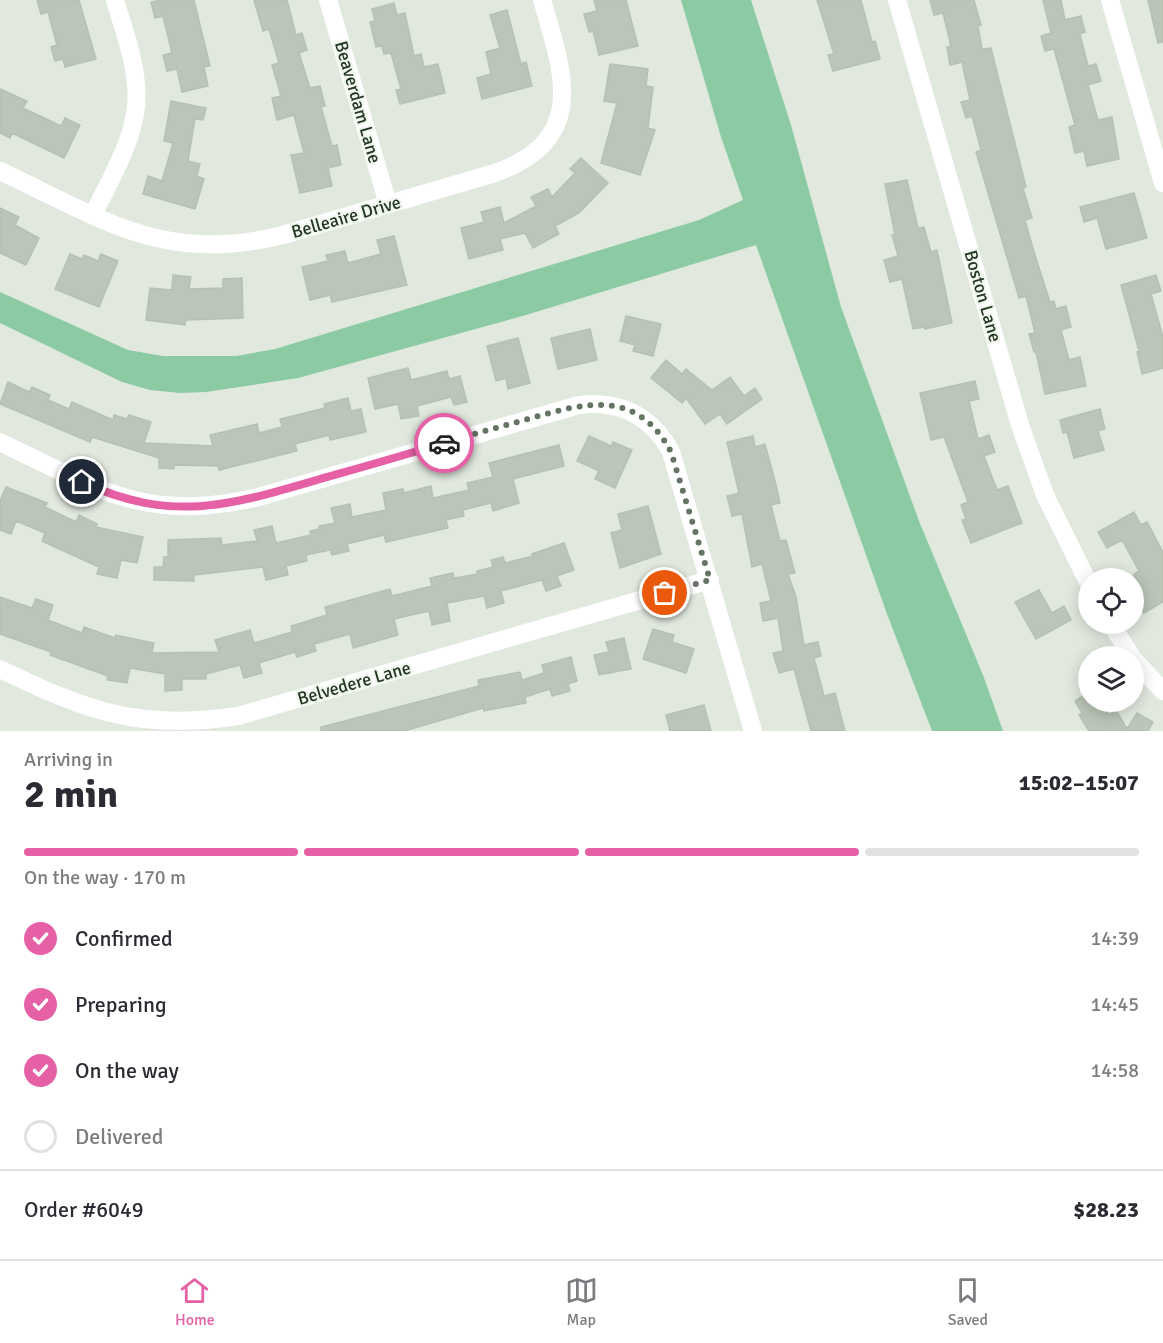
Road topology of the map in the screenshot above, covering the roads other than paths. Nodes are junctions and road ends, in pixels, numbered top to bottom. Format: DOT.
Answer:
graph roads {
  1 [pos="115,0"];
  2 [pos="328,0"];
  3 [pos="542,0"];
  4 [pos="897,0"];
  5 [pos="1110,0"];
  6 [pos="0,171"];
  7 [pos="1163,183"];
  8 [pos="388,204"];
  9 [pos="93,215"];
  10 [pos="0,442"];
  11 [pos="1081,568"];
  12 [pos="710,580"];
  13 [pos="0,669"];
  14 [pos="1144,671"];
  15 [pos="1163,691"];
  16 [pos="753,731"];
  1 -- 9 [label="street"];
  2 -- 8 [label="street, Beaverdam Lane"];
  3 -- 8 [label="street, Belleaire Drive"];
  4 -- 11 [label="street, Boston Lane"];
  5 -- 7 [label="street"];
  6 -- 9 [label="street, Belleaire Drive"];
  8 -- 9 [label="street, Belleaire Drive"];
  10 -- 12 [label="street"];
  12 -- 13 [label="street, Belvedere Lane"];
  12 -- 16 [label="street"];
  14 -- 15 [label="street"];
}
